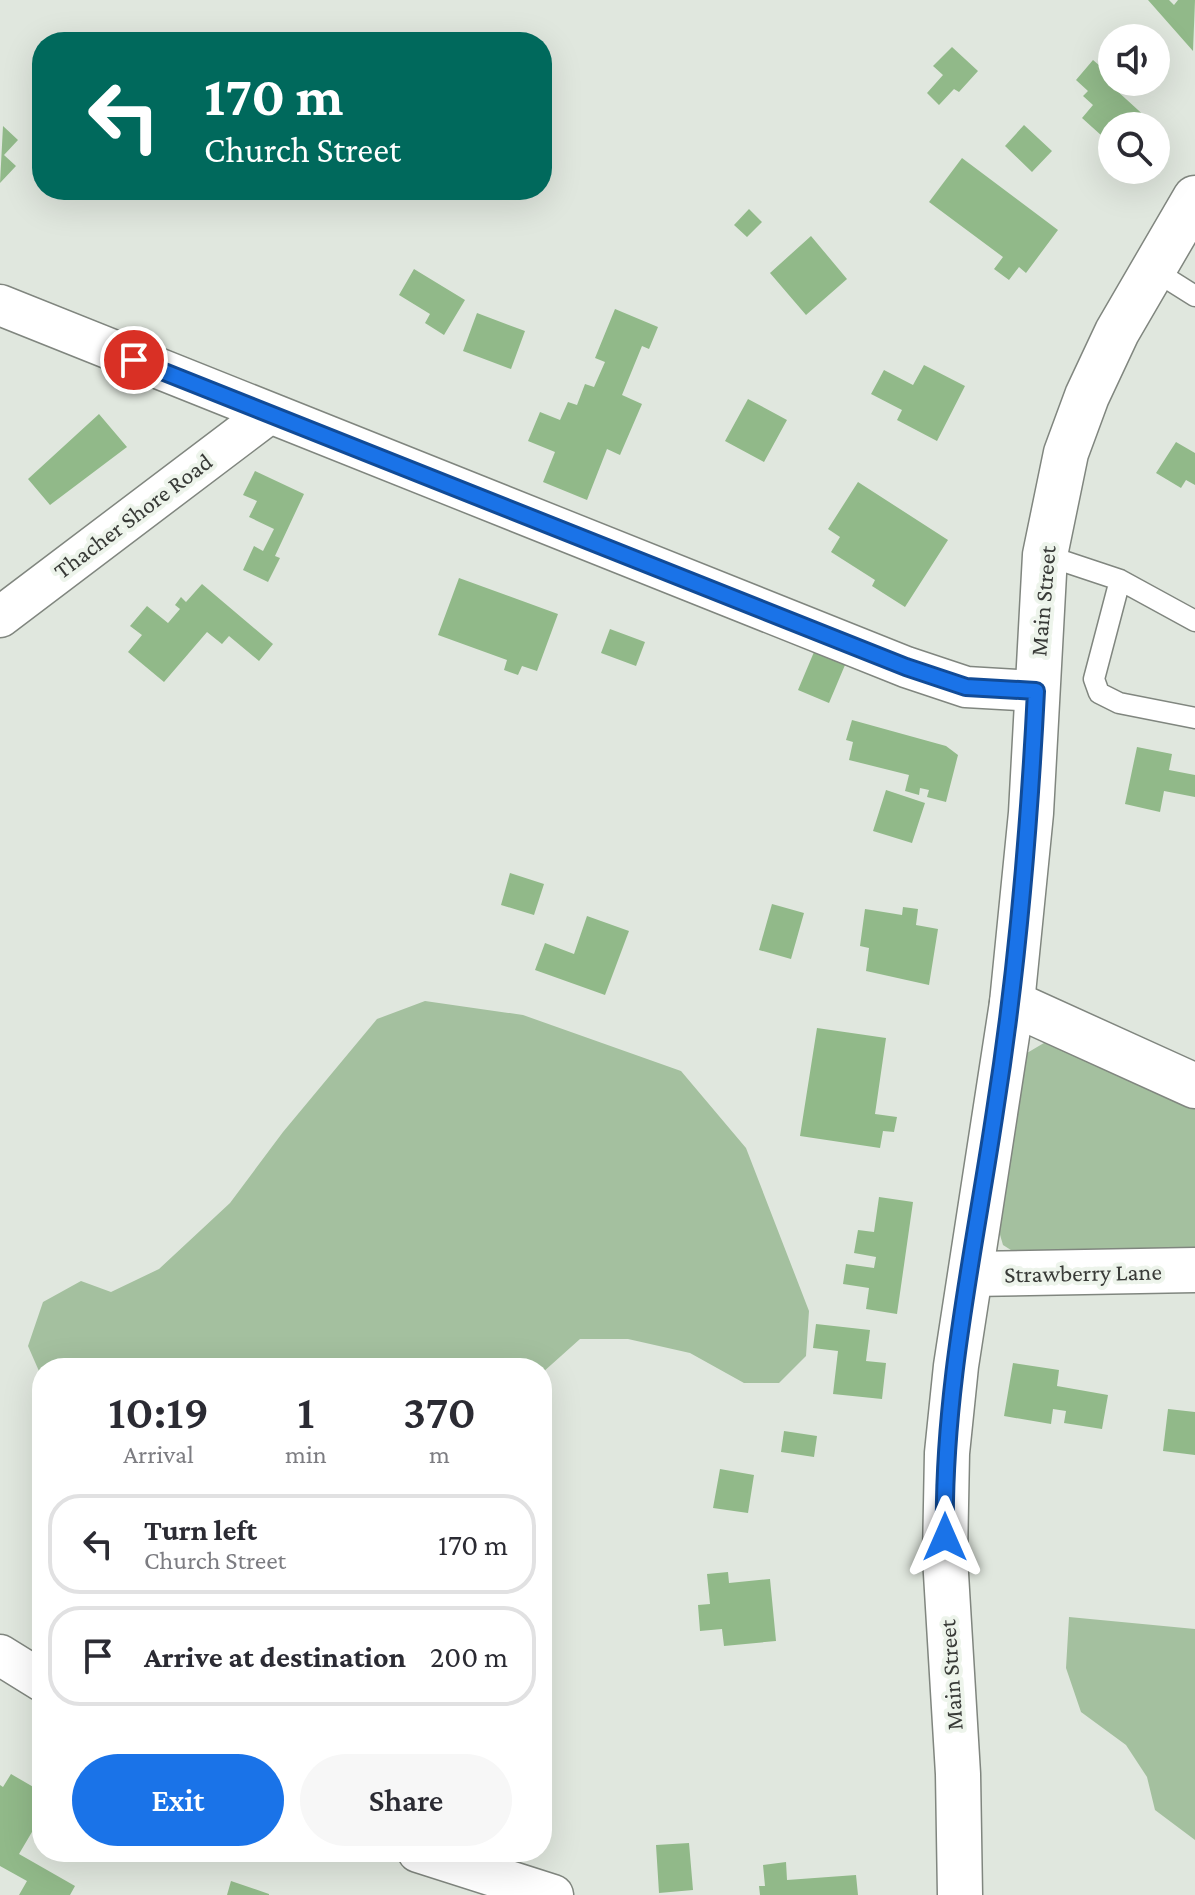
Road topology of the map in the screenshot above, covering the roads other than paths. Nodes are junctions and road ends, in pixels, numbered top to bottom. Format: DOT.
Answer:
graph roads {
  1 [pos="1195,198"];
  2 [pos="1152,269"];
  3 [pos="1195,296"];
  4 [pos="0,305"];
  5 [pos="267,415"];
  6 [pos="1045,555"];
  7 [pos="1120,580"];
  8 [pos="0,617"];
  9 [pos="1195,621"];
  10 [pos="1036,691"];
  11 [pos="1195,718"];
  12 [pos="1012,1003"];
  13 [pos="1195,1086"];
  14 [pos="1195,1270"];
  15 [pos="971,1274"];
  16 [pos="0,1655"];
  17 [pos="32,1675"];
  18 [pos="449,1862"];
  19 [pos="553,1895"];
  20 [pos="960,1895"];
  1 -- 2 [label="main road, Main Street"];
  2 -- 3 [label="lane"];
  2 -- 6 [label="main road, Main Street"];
  4 -- 5 [label="street"];
  5 -- 8 [label="street, Thacher Shore Road"];
  5 -- 10 [label="street"];
  6 -- 7 [label="lane"];
  6 -- 10 [label="main road, Main Street"];
  7 -- 9 [label="lane"];
  7 -- 11 [label="lane"];
  10 -- 12 [label="main road, Main Street"];
  12 -- 13 [label="main road"];
  12 -- 15 [label="main road, Main Street"];
  14 -- 15 [label="main road, Strawberry Lane"];
  15 -- 20 [label="main road, Main Street"];
  16 -- 17 [label="street"];
  18 -- 19 [label="street"];
}
